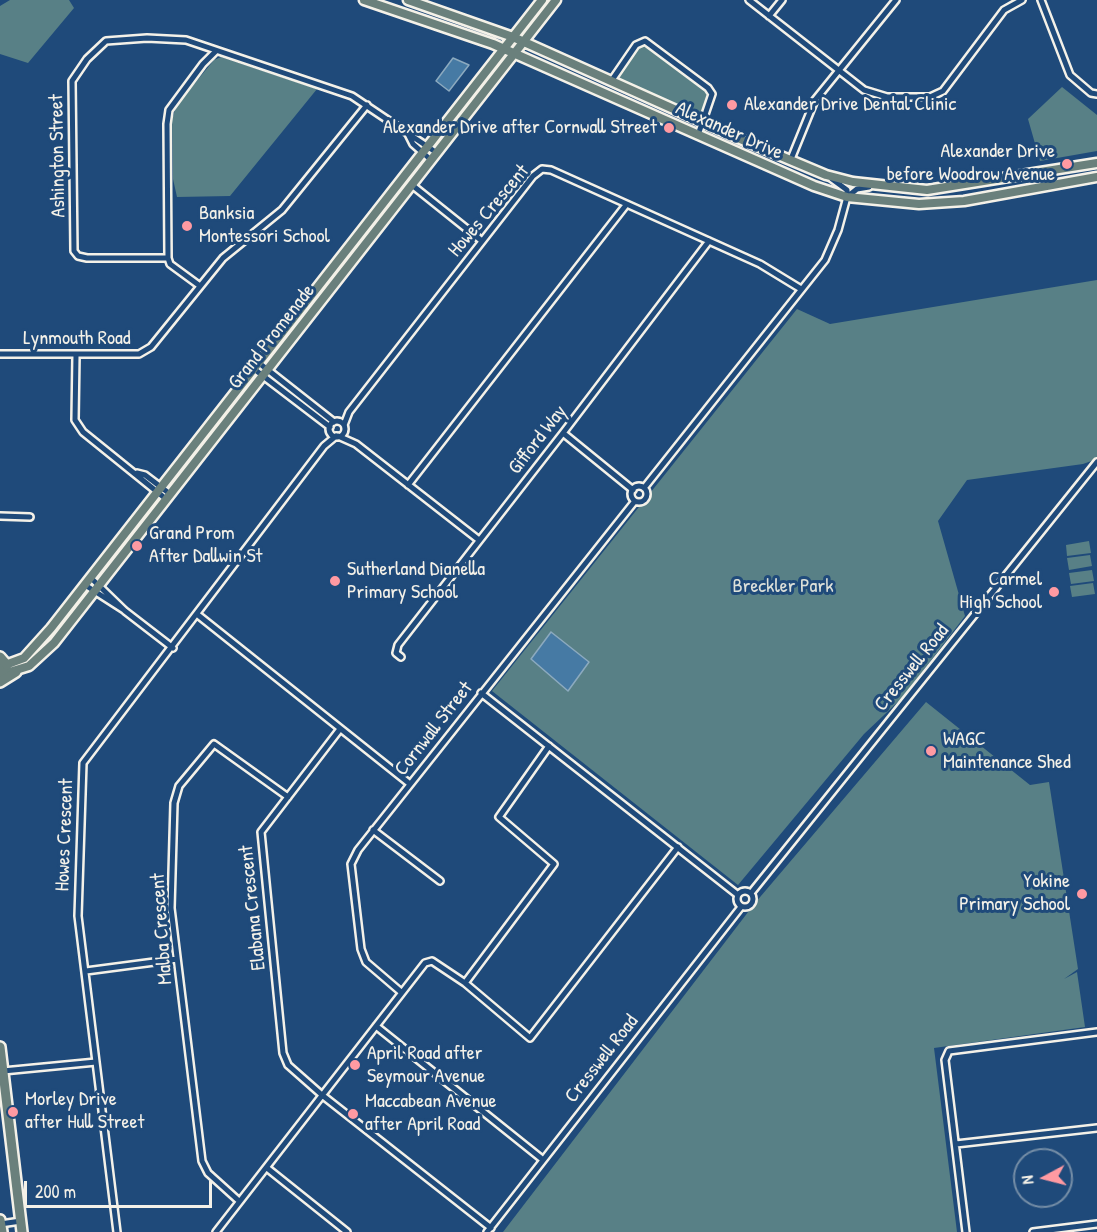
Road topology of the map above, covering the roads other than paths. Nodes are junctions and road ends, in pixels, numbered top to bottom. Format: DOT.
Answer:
graph roads {
  1 [pos="363,0"];
  2 [pos="408,0"];
  3 [pos="542,0"];
  4 [pos="556,0"];
  5 [pos="749,0"];
  6 [pos="782,0"];
  7 [pos="896,0"];
  8 [pos="1022,0"];
  9 [pos="1041,0"];
  10 [pos="769,16"];
  11 [pos="513,37"];
  12 [pos="524,41"];
  13 [pos="504,49"];
  14 [pos="216,51"];
  15 [pos="515,53"];
  16 [pos="840,72"];
  17 [pos="612,80"];
  18 [pos="1097,94"];
  19 [pos="367,105"];
  20 [pos="703,122"];
  21 [pos="698,135"];
  22 [pos="425,149"];
  23 [pos="434,156"];
  24 [pos="791,159"];
  25 [pos="1097,163"];
  26 [pos="826,175"];
  27 [pos="1097,177"];
  28 [pos="412,185"];
  29 [pos="876,186"];
  30 [pos="847,197"];
  31 [pos="626,204"];
  32 [pos="482,241"];
  33 [pos="709,241"];
  34 [pos="168,258"];
  35 [pos="200,286"];
  36 [pos="801,289"];
  37 [pos="312,295"];
  38 [pos="320,302"];
  39 [pos="0,354"];
  40 [pos="76,355"];
  41 [pos="257,366"];
  42 [pos="265,373"];
  43 [pos="349,411"];
  44 [pos="333,425"];
  45 [pos="344,427"];
  46 [pos="563,434"];
  47 [pos="337,436"];
  48 [pos="356,444"];
  49 [pos="324,446"];
  50 [pos="1097,462"];
  51 [pos="408,485"];
  52 [pos="644,488"];
  53 [pos="158,489"];
  54 [pos="633,490"];
  55 [pos="168,497"];
  56 [pos="635,501"];
  57 [pos="0,516"];
  58 [pos="30,517"];
  59 [pos="479,540"];
  60 [pos="88,581"];
  61 [pos="96,588"];
  62 [pos="198,615"];
  63 [pos="173,648"];
  64 [pos="0,657"];
  65 [pos="401,657"];
  66 [pos="3,666"];
  67 [pos="16,672"];
  68 [pos="0,675"];
  69 [pos="0,682"];
  70 [pos="481,693"];
  71 [pos="340,729"];
  72 [pos="549,746"];
  73 [pos="410,784"];
  74 [pos="288,797"];
  75 [pos="373,830"];
  76 [pos="678,848"];
  77 [pos="440,881"];
  78 [pos="750,893"];
  79 [pos="738,895"];
  80 [pos="741,907"];
  81 [pos="177,959"];
  82 [pos="86,971"];
  83 [pos="465,983"];
  84 [pos="401,992"];
  85 [pos="376,1026"];
  86 [pos="1097,1032"];
  87 [pos="0,1047"];
  88 [pos="96,1062"];
  89 [pos="3,1071"];
  90 [pos="322,1095"];
  91 [pos="1097,1128"];
  92 [pos="956,1144"];
  93 [pos="542,1159"];
  94 [pos="267,1168"];
  95 [pos="238,1201"];
  96 [pos="21,1221"];
  97 [pos="0,1222"];
  98 [pos="1097,1224"];
  99 [pos="489,1230"];
  100 [pos="2,1232"];
  101 [pos="22,1232"];
  102 [pos="117,1232"];
  103 [pos="216,1232"];
  104 [pos="347,1232"];
  105 [pos="966,1232"];
  106 [pos="1033,1232"];
  1 -- 13 [label="main road, Alexander Drive"];
  2 -- 11 [label="main road, Alexander Drive"];
  3 -- 11 [label="main road, Grand Promenade"];
  4 -- 12 [label="main road, Grand Promenade"];
  5 -- 10 [label="street"];
  6 -- 10 [label="street"];
  7 -- 16 [label="street"];
  8 -- 16 [label="street"];
  9 -- 18 [label="street"];
  10 -- 16 [label="street"];
  11 -- 12 [label="main road, Alexander Drive"];
  11 -- 13 [label="main road, Grand Promenade"];
  12 -- 15 [label="main road, Grand Promenade"];
  12 -- 17 [label="main road, Alexander Drive"];
  13 -- 15 [label="main road, Alexander Drive"];
  13 -- 22 [label="main road, Grand Promenade"];
  14 -- 19 [label="street, Ashington Street"];
  14 -- 34 [label="street"];
  14 -- 34 [label="street, Ashington Street"];
  15 -- 21 [label="main road, Alexander Drive"];
  15 -- 23 [label="main road, Grand Promenade"];
  16 -- 24 [label="street"];
  17 -- 20 [label="main road, Alexander Drive"];
  17 -- 20 [label="street"];
  19 -- 22 [label="street, Ashington Street"];
  19 -- 35 [label="street, Lynmouth Road"];
  20 -- 21 [label="street"];
  20 -- 24 [label="main road, Alexander Drive"];
  21 -- 30 [label="main road, Alexander Drive"];
  22 -- 23 [label="street, Ashington Street"];
  22 -- 23 [label="street, Ashington Street"];
  22 -- 37 [label="main road, Grand Promenade"];
  23 -- 28 [label="main road, Grand Promenade"];
  24 -- 26 [label="main road, Alexander Drive"];
  25 -- 29 [label="main road, Alexander Drive"];
  26 -- 29 [label="main road, Alexander Drive"];
  26 -- 30 [label="street"];
  27 -- 30 [label="main road, Alexander Drive"];
  28 -- 32 [label="street"];
  28 -- 38 [label="main road, Grand Promenade"];
  29 -- 30 [label="street"];
  30 -- 36 [label="street"];
  31 -- 32 [label="street, Howes Crescent"];
  31 -- 33 [label="street, Howes Crescent"];
  31 -- 51 [label="street"];
  32 -- 43 [label="street, Howes Crescent"];
  33 -- 36 [label="street, Howes Crescent"];
  33 -- 46 [label="street, Gifford Way"];
  34 -- 35 [label="street"];
  35 -- 40 [label="street, Lynmouth Road"];
  36 -- 52 [label="street"];
  37 -- 38 [label="main road"];
  37 -- 41 [label="main road, Grand Promenade"];
  38 -- 42 [label="main road, Grand Promenade"];
  39 -- 40 [label="street, Lynmouth Road"];
  40 -- 53 [label="street"];
  41 -- 42 [label="street"];
  41 -- 53 [label="main road, Grand Promenade"];
  42 -- 44 [label="street"];
  42 -- 55 [label="main road, Grand Promenade"];
  43 -- 44 [label="street, Howes Crescent"];
  43 -- 45 [label="street, Howes Crescent"];
  44 -- 45 [label="street"];
  44 -- 47 [label="street"];
  44 -- 49 [label="street, Howes Crescent"];
  45 -- 47 [label="street, Howes Crescent"];
  45 -- 48 [label="street"];
  46 -- 54 [label="street"];
  46 -- 59 [label="street, Gifford Way"];
  47 -- 48 [label="street"];
  47 -- 49 [label="street, Howes Crescent"];
  48 -- 51 [label="street"];
  49 -- 62 [label="street, Howes Crescent"];
  50 -- 78 [label="street, Cresswell Road"];
  51 -- 59 [label="street"];
  52 -- 54 [label="street"];
  52 -- 56 [label="street"];
  53 -- 55 [label="street"];
  53 -- 60 [label="main road, Grand Promenade"];
  54 -- 56 [label="street"];
  55 -- 61 [label="main road, Grand Promenade"];
  56 -- 70 [label="street, Cornwall Street"];
  57 -- 58 [label="street"];
  59 -- 65 [label="street, Gifford Way"];
  60 -- 61 [label="street"];
  60 -- 66 [label="main road, Grand Promenade"];
  61 -- 63 [label="street"];
  61 -- 67 [label="main road, Grand Promenade"];
  62 -- 63 [label="street, Howes Crescent"];
  62 -- 71 [label="street"];
  63 -- 82 [label="street, Howes Crescent"];
  64 -- 66 [label="highway"];
  67 -- 68 [label="main road, Grand Promenade"];
  67 -- 69 [label="highway"];
  70 -- 72 [label="street"];
  70 -- 73 [label="street, Cornwall Street"];
  71 -- 73 [label="street"];
  71 -- 74 [label="street, Elabana Crescent"];
  72 -- 76 [label="street"];
  72 -- 83 [label="street"];
  73 -- 75 [label="street, Cornwall Street"];
  74 -- 81 [label="street, Malba Crescent"];
  74 -- 90 [label="street, Elabana Crescent"];
  75 -- 77 [label="street"];
  75 -- 84 [label="street, Cornwall Street"];
  76 -- 79 [label="street"];
  76 -- 83 [label="street"];
  78 -- 79 [label="street"];
  78 -- 80 [label="street, Cresswell Road"];
  79 -- 80 [label="street"];
  80 -- 93 [label="street, Cresswell Road"];
  81 -- 82 [label="street"];
  81 -- 95 [label="street, Malba Crescent"];
  82 -- 88 [label="street, Howes Crescent"];
  83 -- 84 [label="street"];
  84 -- 85 [label="street"];
  85 -- 90 [label="street"];
  85 -- 93 [label="street"];
  86 -- 92 [label="street"];
  87 -- 89 [label="highway"];
  88 -- 89 [label="street"];
  88 -- 102 [label="street, Howes Crescent"];
  89 -- 96 [label="highway"];
  90 -- 94 [label="street"];
  90 -- 99 [label="street, Elabana Crescent"];
  91 -- 92 [label="street"];
  92 -- 105 [label="street"];
  93 -- 99 [label="street, Cresswell Road"];
  94 -- 95 [label="street"];
  94 -- 104 [label="street"];
  95 -- 103 [label="street"];
  96 -- 97 [label="street"];
  96 -- 101 [label="highway"];
  97 -- 100 [label="highway"];
  98 -- 106 [label="street"];
}
